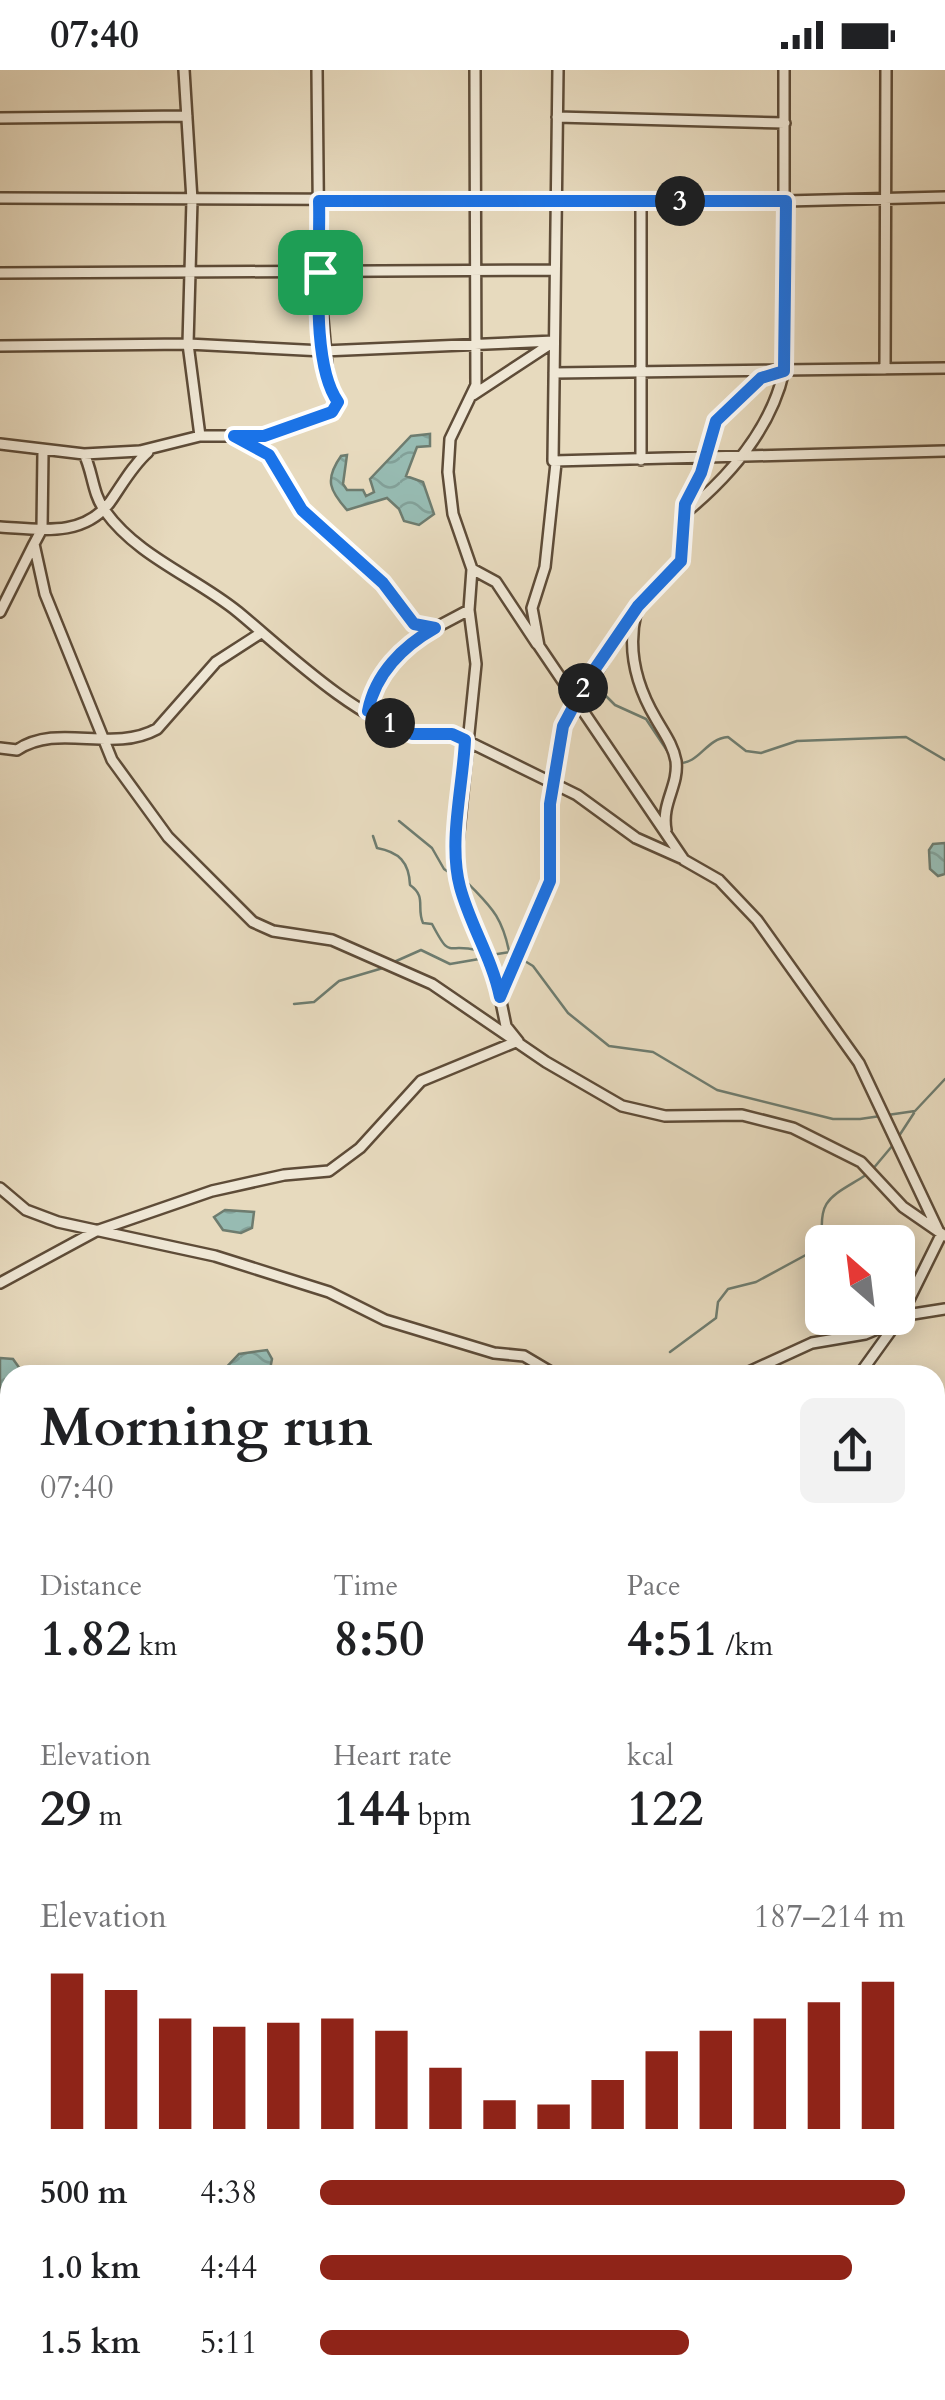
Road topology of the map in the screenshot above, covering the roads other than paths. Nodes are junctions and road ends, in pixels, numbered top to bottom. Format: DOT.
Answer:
graph roads {
  1 [pos="184,70"];
  2 [pos="318,70"];
  3 [pos="474,70"];
  4 [pos="558,70"];
  5 [pos="784,70"];
  6 [pos="886,70"];
  7 [pos="187,116"];
  8 [pos="556,117"];
  9 [pos="0,118"];
  10 [pos="786,123"];
  11 [pos="945,197"];
  12 [pos="0,198"];
  13 [pos="192,200"];
  14 [pos="885,200"];
  15 [pos="319,201"];
  16 [pos="476,201"];
  17 [pos="556,201"];
  18 [pos="642,201"];
  19 [pos="786,201"];
  20 [pos="476,270"];
  21 [pos="555,270"];
  22 [pos="188,272"];
  23 [pos="320,272"];
  24 [pos="0,273"];
  25 [pos="554,342"];
  26 [pos="188,344"];
  27 [pos="476,344"];
  28 [pos="0,346"];
  29 [pos="323,351"];
  30 [pos="945,368"];
  31 [pos="885,369"];
  32 [pos="784,371"];
  33 [pos="554,372"];
  34 [pos="641,372"];
  35 [pos="472,395"];
  36 [pos="200,436"];
  37 [pos="234,436"];
  38 [pos="0,444"];
  39 [pos="161,446"];
  40 [pos="945,451"];
  41 [pos="43,452"];
  42 [pos="84,454"];
  43 [pos="741,456"];
  44 [pos="706,458"];
  45 [pos="641,460"];
  46 [pos="556,464"];
  47 [pos="103,509"];
  48 [pos="684,513"];
  49 [pos="0,527"];
  50 [pos="42,529"];
  51 [pos="34,544"];
  52 [pos="472,569"];
  53 [pos="638,606"];
  54 [pos="469,610"];
  55 [pos="0,612"];
  56 [pos="435,628"];
  57 [pos="260,633"];
  58 [pos="539,646"];
  59 [pos="574,702"];
  60 [pos="368,711"];
  61 [pos="465,740"];
  62 [pos="102,741"];
  63 [pos="0,748"];
  64 [pos="552,782"];
  65 [pos="666,834"];
  66 [pos="684,860"];
  67 [pos="500,997"];
  68 [pos="518,1041"];
  69 [pos="0,1188"];
  70 [pos="96,1231"];
  71 [pos="944,1237"];
  72 [pos="0,1283"];
  73 [pos="915,1290"];
  74 [pos="945,1309"];
  75 [pos="915,1315"];
  76 [pos="859,1335"];
  77 [pos="888,1335"];
  78 [pos="539,1365"];
  79 [pos="763,1365"];
  80 [pos="866,1365"];
  1 -- 7 [label="street"];
  2 -- 15 [label="street"];
  3 -- 16 [label="street"];
  4 -- 8 [label="street"];
  5 -- 10 [label="street"];
  6 -- 14 [label="street"];
  7 -- 9 [label="street"];
  7 -- 13 [label="street"];
  8 -- 10 [label="street"];
  8 -- 17 [label="street"];
  10 -- 19 [label="street"];
  11 -- 14 [label="street"];
  12 -- 13 [label="street"];
  13 -- 15 [label="street"];
  13 -- 22 [label="street"];
  14 -- 19 [label="street"];
  14 -- 31 [label="street"];
  15 -- 16 [label="street"];
  15 -- 23 [label="street"];
  16 -- 17 [label="street"];
  16 -- 20 [label="street"];
  17 -- 18 [label="street"];
  17 -- 21 [label="street"];
  18 -- 19 [label="street"];
  18 -- 34 [label="street"];
  19 -- 32 [label="street"];
  20 -- 21 [label="street"];
  20 -- 23 [label="street"];
  20 -- 27 [label="street"];
  21 -- 25 [label="street"];
  22 -- 23 [label="street"];
  22 -- 24 [label="street"];
  22 -- 26 [label="street"];
  23 -- 29 [label="street"];
  25 -- 27 [label="street"];
  25 -- 33 [label="street"];
  25 -- 35 [label="street"];
  26 -- 28 [label="street"];
  26 -- 29 [label="street"];
  26 -- 36 [label="street"];
  27 -- 29 [label="street"];
  27 -- 35 [label="street"];
  29 -- 37 [label="street"];
  30 -- 31 [label="street"];
  31 -- 32 [label="street"];
  32 -- 34 [label="street"];
  32 -- 43 [label="street"];
  32 -- 44 [label="street"];
  33 -- 34 [label="street"];
  33 -- 46 [label="street"];
  34 -- 45 [label="street"];
  35 -- 52 [label="street"];
  36 -- 37 [label="street"];
  36 -- 39 [label="street"];
  37 -- 56 [label="street"];
  38 -- 41 [label="street"];
  39 -- 42 [label="street"];
  39 -- 47 [label="street"];
  40 -- 43 [label="street"];
  41 -- 42 [label="street"];
  41 -- 50 [label="street"];
  42 -- 47 [label="street"];
  43 -- 44 [label="street"];
  43 -- 48 [label="street"];
  44 -- 45 [label="street"];
  44 -- 48 [label="street"];
  45 -- 46 [label="street"];
  46 -- 58 [label="street"];
  47 -- 50 [label="street"];
  47 -- 57 [label="street"];
  48 -- 53 [label="street"];
  49 -- 50 [label="street"];
  50 -- 51 [label="street"];
  51 -- 55 [label="street"];
  51 -- 62 [label="street"];
  52 -- 54 [label="street"];
  52 -- 58 [label="street"];
  53 -- 59 [label="street"];
  53 -- 65 [label="street"];
  54 -- 56 [label="street"];
  54 -- 61 [label="street"];
  56 -- 60 [label="street"];
  57 -- 60 [label="street"];
  57 -- 62 [label="street"];
  58 -- 59 [label="street"];
  59 -- 64 [label="street"];
  59 -- 65 [label="street"];
  60 -- 61 [label="street"];
  61 -- 64 [label="street"];
  61 -- 67 [label="street"];
  62 -- 63 [label="street"];
  62 -- 68 [label="street"];
  64 -- 66 [label="street"];
  64 -- 67 [label="street"];
  65 -- 66 [label="street"];
  66 -- 71 [label="street"];
  67 -- 68 [label="street"];
  68 -- 70 [label="street"];
  68 -- 71 [label="street"];
  69 -- 70 [label="street"];
  70 -- 72 [label="street"];
  70 -- 78 [label="street"];
  71 -- 73 [label="street"];
  74 -- 75 [label="street"];
  76 -- 79 [label="street"];
  77 -- 80 [label="street"];
}
